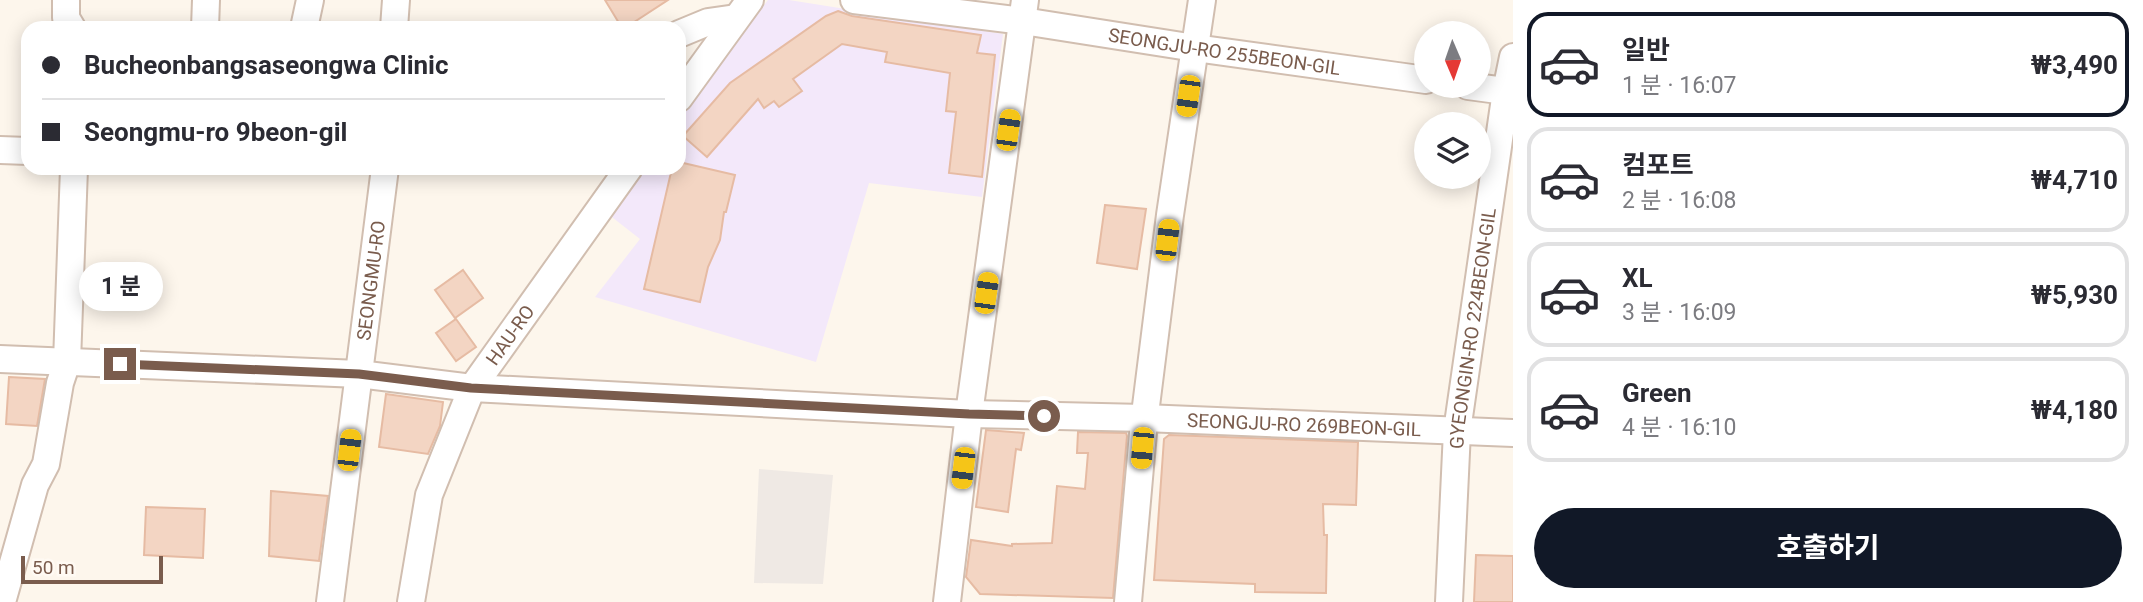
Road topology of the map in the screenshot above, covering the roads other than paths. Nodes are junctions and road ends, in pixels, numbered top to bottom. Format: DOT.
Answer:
graph roads {
  1 [pos="66,0"];
  2 [pos="206,0"];
  3 [pos="310,0"];
  4 [pos="396,0"];
  5 [pos="854,0"];
  6 [pos="1202,0"];
  7 [pos="743,9"];
  8 [pos="1024,10"];
  9 [pos="68,21"];
  10 [pos="205,21"];
  11 [pos="306,21"];
  12 [pos="394,21"];
  13 [pos="686,31"];
  14 [pos="1195,48"];
  15 [pos="1513,57"];
  16 [pos="1414,78"];
  17 [pos="686,89"];
  18 [pos="1491,89"];
  19 [pos="1509,92"];
  20 [pos="0,150"];
  21 [pos="21,151"];
  22 [pos="74,175"];
  23 [pos="384,175"];
  24 [pos="624,175"];
  25 [pos="0,359"];
  26 [pos="67,362"];
  27 [pos="359,374"];
  28 [pos="471,388"];
  29 [pos="969,414"];
  30 [pos="1144,418"];
  31 [pos="1457,431"];
  32 [pos="1513,433"];
  33 [pos="2,602"];
  34 [pos="330,602"];
  35 [pos="411,602"];
  36 [pos="947,602"];
  37 [pos="1128,602"];
  38 [pos="1449,602"];
  1 -- 9 [label="street"];
  2 -- 10 [label="street"];
  3 -- 11 [label="street"];
  4 -- 12 [label="street"];
  5 -- 8 [label="street, SEONGJU-RO 255BEON-GIL"];
  6 -- 14 [label="street"];
  7 -- 13 [label="street"];
  7 -- 17 [label="street"];
  8 -- 14 [label="street, SEONGJU-RO 255BEON-GIL"];
  8 -- 29 [label="street"];
  14 -- 16 [label="street, SEONGJU-RO 255BEON-GIL"];
  14 -- 30 [label="street"];
  15 -- 19 [label="street, GYEONGIN-RO 224BEON-GIL"];
  18 -- 19 [label="street"];
  19 -- 31 [label="street, GYEONGIN-RO 224BEON-GIL"];
  20 -- 21 [label="street"];
  22 -- 26 [label="street"];
  23 -- 27 [label="street, SEONGMU-RO"];
  24 -- 28 [label="street, HAU-RO"];
  25 -- 26 [label="street, SEONGJU-RO 269BEON-GIL"];
  26 -- 27 [label="street, SEONGJU-RO 269BEON-GIL"];
  26 -- 33 [label="street"];
  27 -- 28 [label="street, SEONGJU-RO 269BEON-GIL"];
  27 -- 34 [label="street, SEONGMU-RO"];
  28 -- 29 [label="street, SEONGJU-RO 269BEON-GIL"];
  28 -- 35 [label="street, HAU-RO"];
  29 -- 30 [label="street, SEONGJU-RO 269BEON-GIL"];
  29 -- 36 [label="street"];
  30 -- 31 [label="street, SEONGJU-RO 269BEON-GIL"];
  30 -- 37 [label="street"];
  31 -- 32 [label="street, SEONGJU-RO 269BEON-GIL"];
  31 -- 38 [label="street, GYEONGIN-RO 224BEON-GIL"];
}
